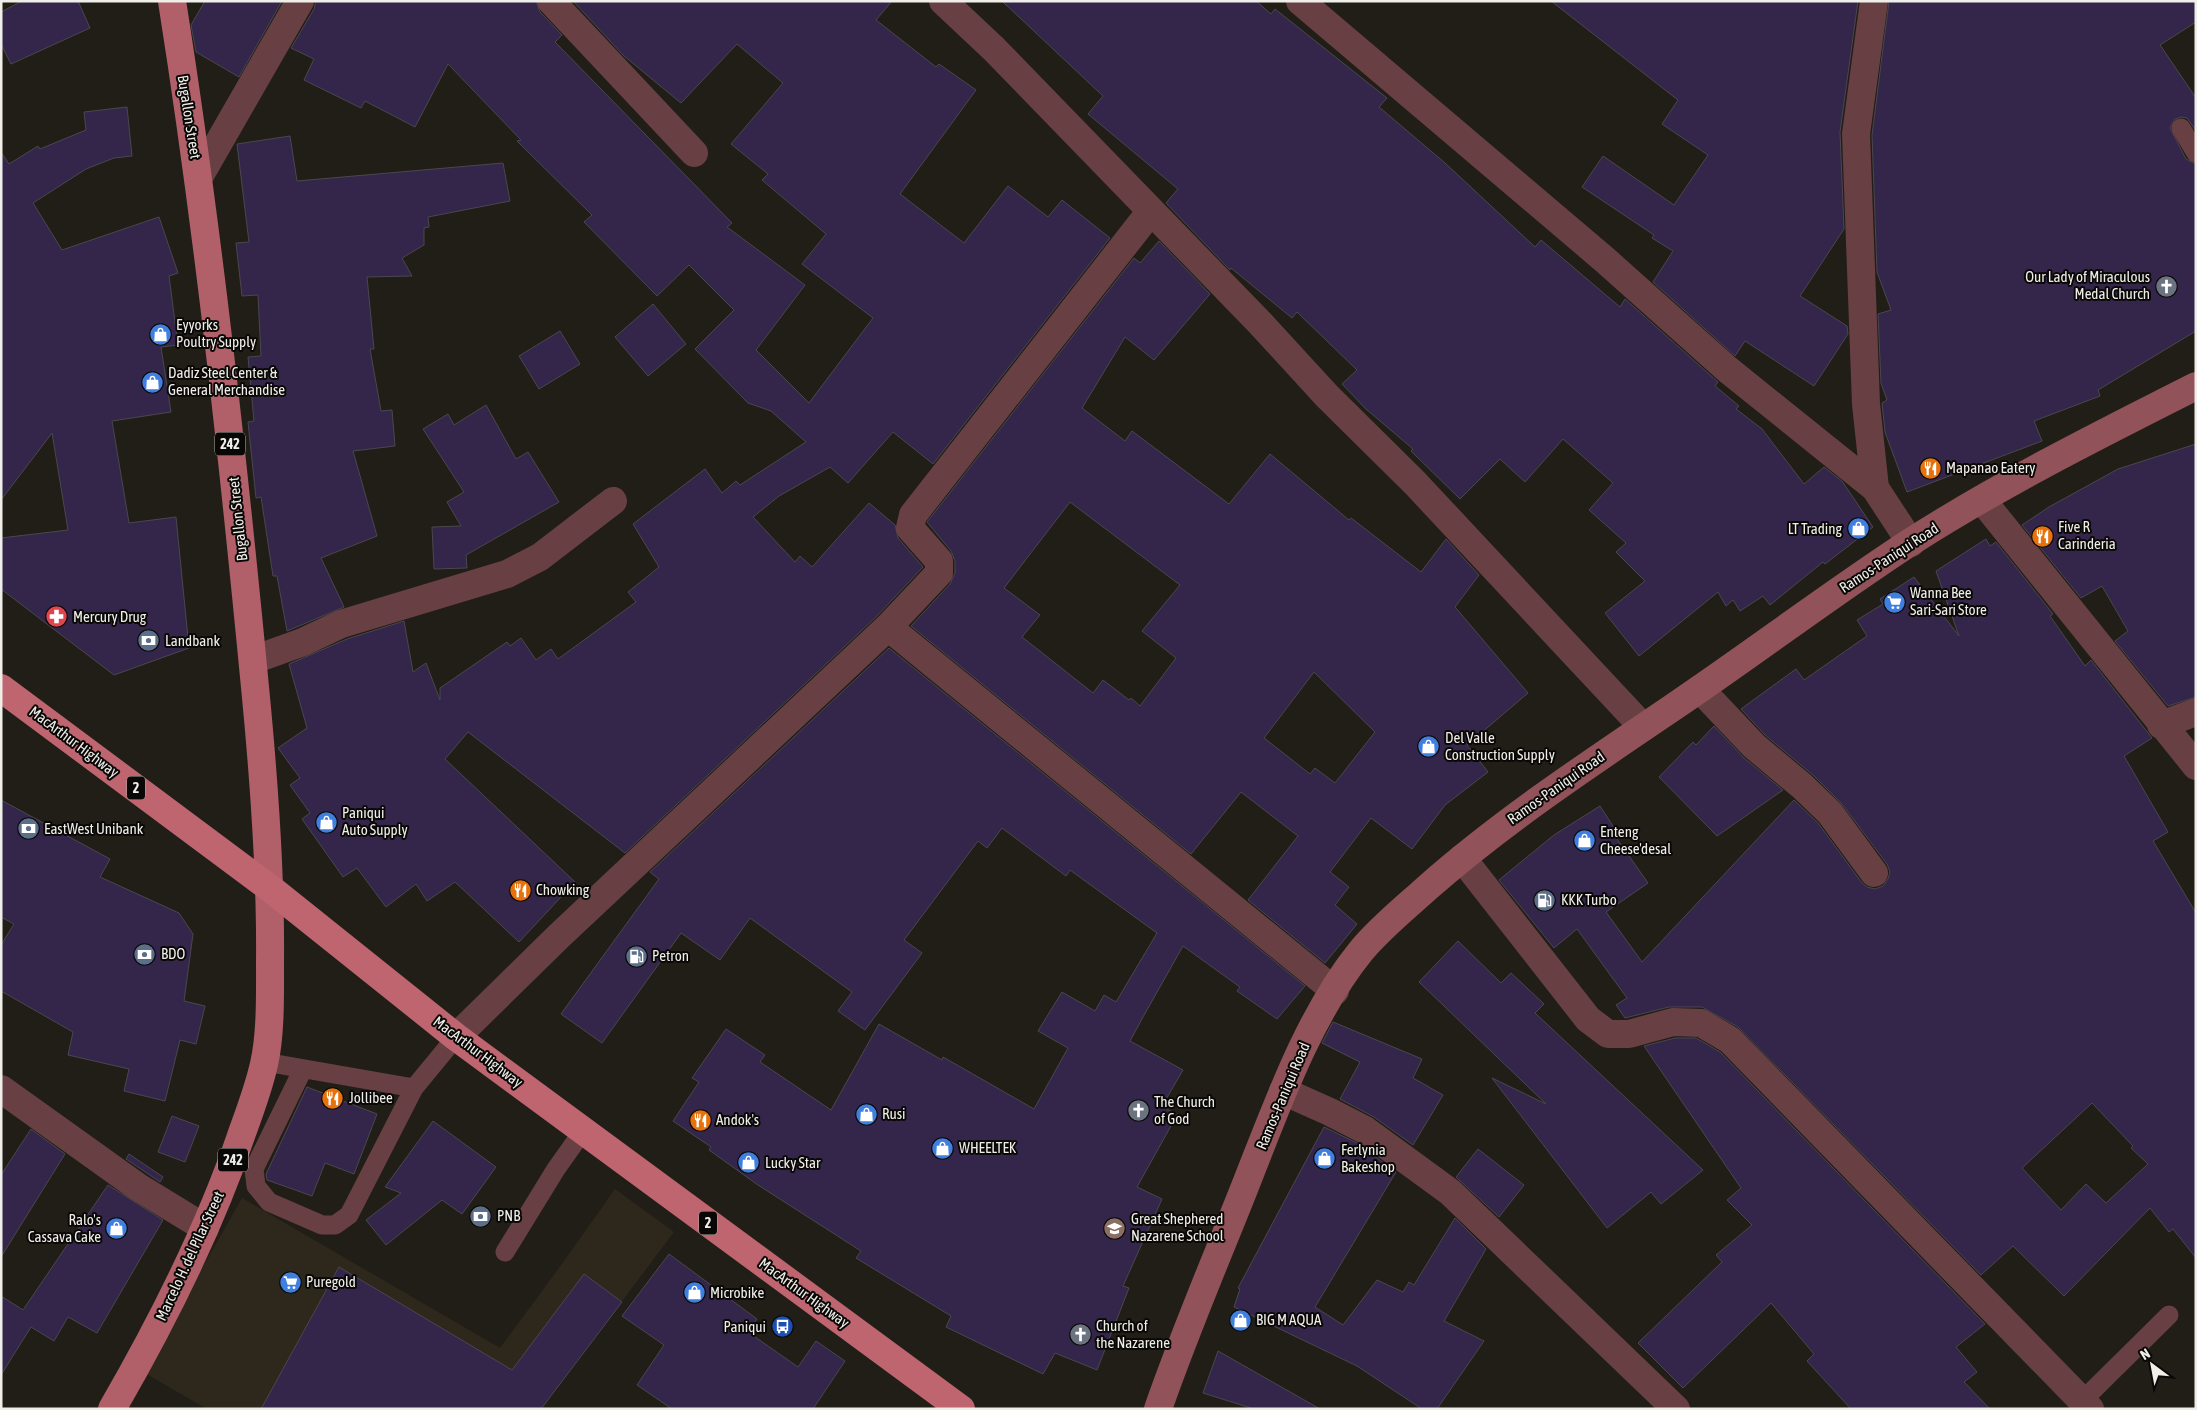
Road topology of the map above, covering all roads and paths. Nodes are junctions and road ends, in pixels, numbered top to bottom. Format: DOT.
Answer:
graph roads {
  1 [pos="172,1"];
  2 [pos="300,1"];
  3 [pos="551,1"];
  4 [pos="943,1"];
  5 [pos="1300,1"];
  6 [pos="1874,1"];
  7 [pos="2181,128"];
  8 [pos="694,152"];
  9 [pos="2196,153"];
  10 [pos="199,177"];
  11 [pos="1151,211"];
  12 [pos="2196,386"];
  13 [pos="1875,488"];
  14 [pos="1982,500"];
  15 [pos="613,501"];
  16 [pos="1911,543"];
  17 [pos="888,627"];
  18 [pos="253,660"];
  19 [pos="1,688"];
  20 [pos="1700,689"];
  21 [pos="2196,712"];
  22 [pos="2161,725"];
  23 [pos="1644,727"];
  24 [pos="2196,766"];
  25 [pos="1462,858"];
  26 [pos="1874,873"];
  27 [pos="271,889"];
  28 [pos="1335,990"];
  29 [pos="456,1036"];
  30 [pos="265,1062"];
  31 [pos="304,1069"];
  32 [pos="414,1088"];
  33 [pos="1,1089"];
  34 [pos="1283,1091"];
  35 [pos="583,1131"];
  36 [pos="205,1228"];
  37 [pos="505,1252"];
  38 [pos="2168,1315"];
  39 [pos="2086,1405"];
  40 [pos="112,1409"];
  41 [pos="962,1409"];
  42 [pos="1158,1409"];
  43 [pos="1676,1409"];
  1 -- 10 [label="main road, Bugallon Street / 242"];
  2 -- 10 [label="street"];
  3 -- 8 [label="street"];
  4 -- 11 [label="street"];
  5 -- 13 [label="street"];
  6 -- 13 [label="street"];
  7 -- 9 [label="lane"];
  10 -- 18 [label="main road, Bugallon Street / 242"];
  11 -- 17 [label="street"];
  11 -- 23 [label="street"];
  12 -- 14 [label="main road, Ramos-Paniqui Road"];
  13 -- 16 [label="street"];
  14 -- 16 [label="main road, Ramos-Paniqui Road"];
  14 -- 22 [label="street"];
  15 -- 18 [label="street"];
  16 -- 20 [label="main road, Ramos-Paniqui Road"];
  17 -- 28 [label="street"];
  17 -- 29 [label="street"];
  18 -- 27 [label="main road, Bugallon Street / 242"];
  19 -- 27 [label="highway, MacArthur Highway / 2"];
  20 -- 23 [label="main road, Ramos-Paniqui Road"];
  20 -- 26 [label="street"];
  21 -- 22 [label="street"];
  22 -- 24 [label="street"];
  23 -- 25 [label="main road, Ramos-Paniqui Road"];
  25 -- 28 [label="main road, Ramos-Paniqui Road"];
  25 -- 39 [label="street"];
  27 -- 29 [label="highway, MacArthur Highway / 2"];
  27 -- 30 [label="main road, Marcelo H. del Pilar Street / 242"];
  28 -- 34 [label="main road, Ramos-Paniqui Road"];
  29 -- 32 [label="lane"];
  29 -- 35 [label="highway, MacArthur Highway / 2"];
  30 -- 31 [label="lane"];
  30 -- 36 [label="main road, Marcelo H. del Pilar Street / 242"];
  31 -- 32 [label="lane"];
  31 -- 32 [label="lane"];
  33 -- 36 [label="street"];
  34 -- 42 [label="main road, Ramos-Paniqui Road"];
  34 -- 43 [label="street"];
  35 -- 37 [label="lane"];
  35 -- 41 [label="highway, MacArthur Highway / 2"];
  36 -- 40 [label="main road, Marcelo H. del Pilar Street / 242"];
  38 -- 39 [label="lane"];
}
